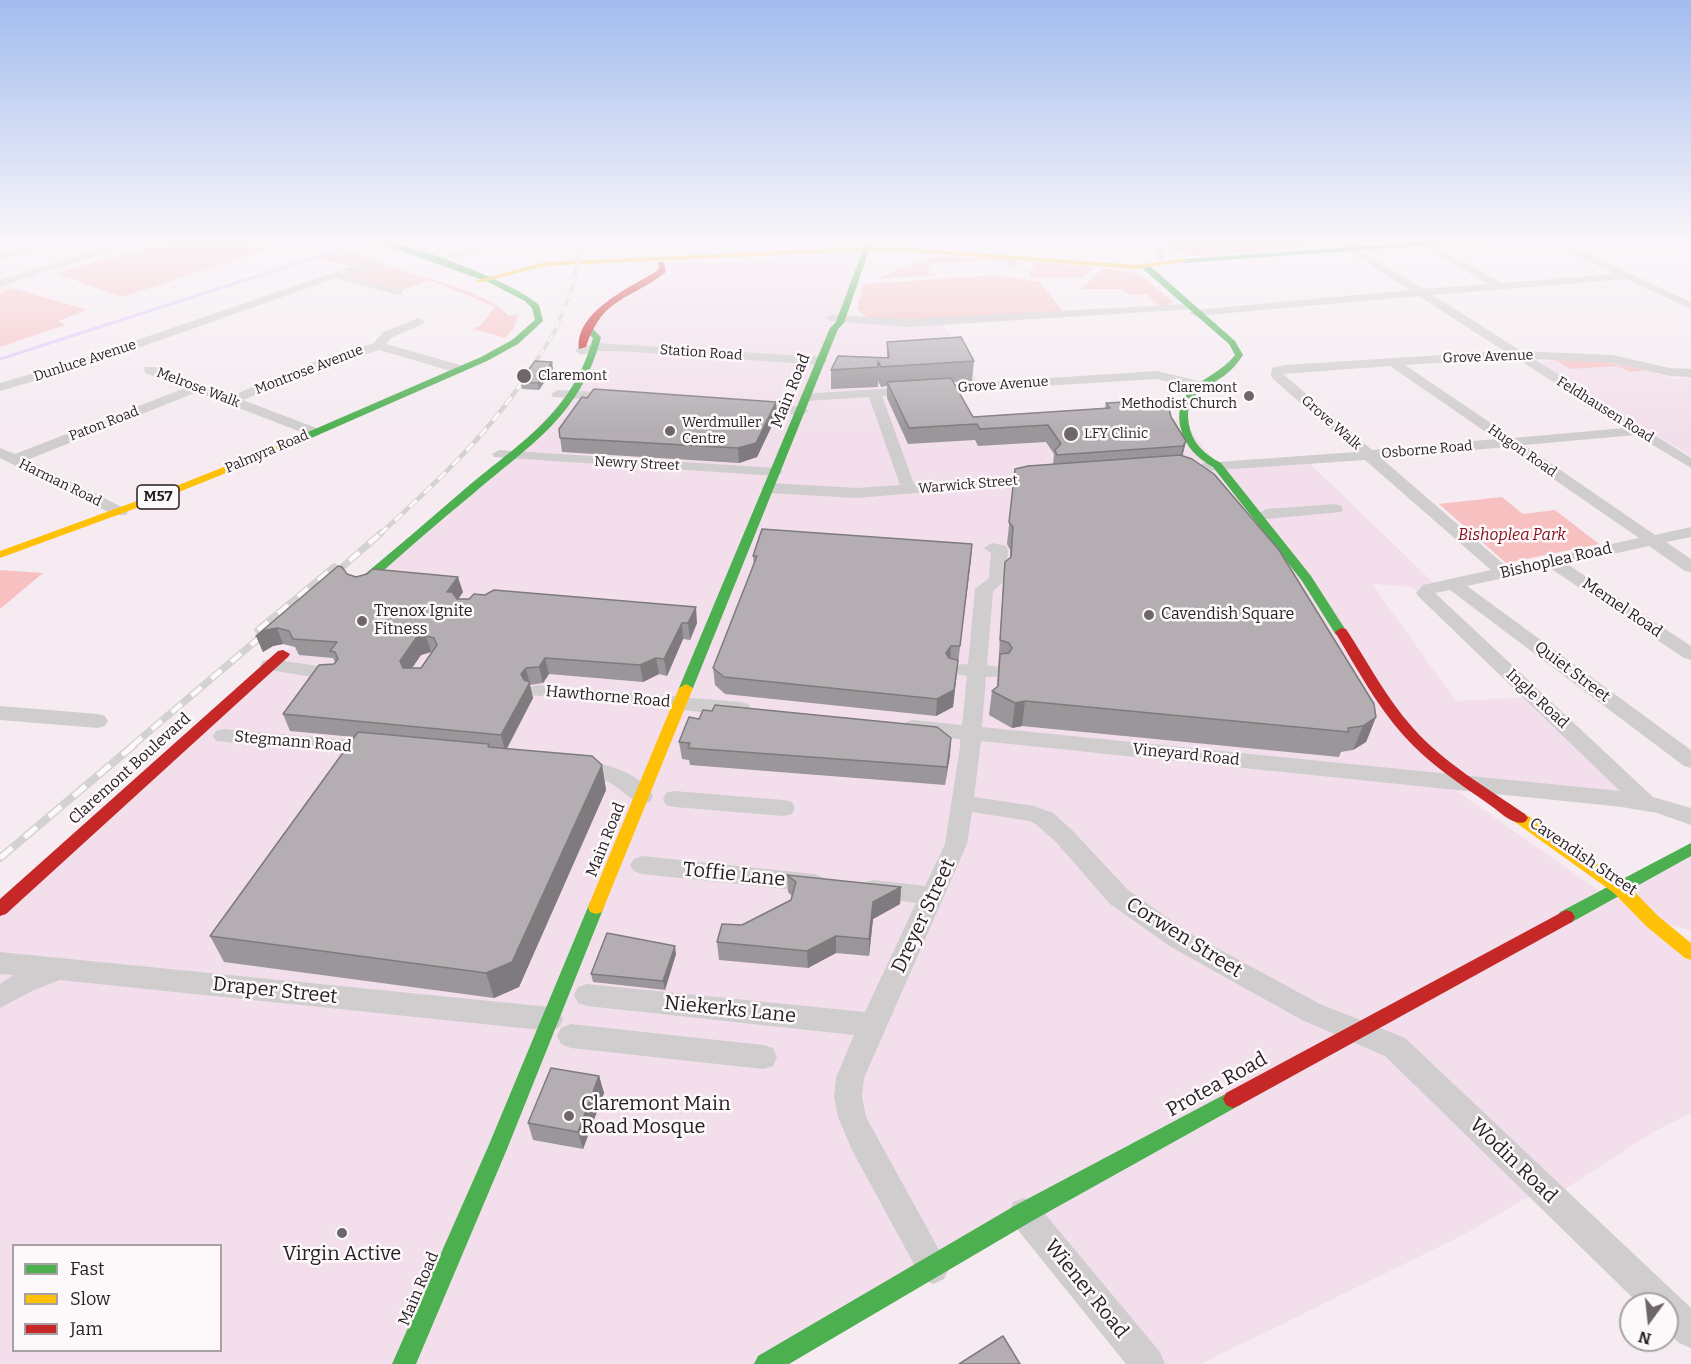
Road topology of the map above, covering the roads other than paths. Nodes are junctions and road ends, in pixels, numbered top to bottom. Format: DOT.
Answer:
graph roads {
  1 [pos="832,302"];
  2 [pos="257,303"];
  3 [pos="519,303"];
  4 [pos="531,303"];
  5 [pos="608,303"];
  6 [pos="845,303"];
  7 [pos="1184,303"];
  8 [pos="1311,303"];
  9 [pos="1438,303"];
  10 [pos="1192,310"];
  11 [pos="419,322"];
  12 [pos="835,322"];
  13 [pos="588,329"];
  14 [pos="526,333"];
  15 [pos="378,346"];
  16 [pos="597,347"];
  17 [pos="581,351"];
  18 [pos="1519,355"];
  19 [pos="822,361"];
  20 [pos="1393,362"];
  21 [pos="459,369"];
  22 [pos="1284,369"];
  23 [pos="150,370"];
  24 [pos="1691,373"];
  25 [pos="1198,385"];
  26 [pos="0,387"];
  27 [pos="196,388"];
  28 [pos="874,393"];
  29 [pos="558,394"];
  30 [pos="572,395"];
  31 [pos="807,397"];
  32 [pos="631,399"];
  33 [pos="230,401"];
  34 [pos="736,406"];
  35 [pos="802,411"];
  36 [pos="1638,431"];
  37 [pos="314,432"];
  38 [pos="532,439"];
  39 [pos="1510,442"];
  40 [pos="506,455"];
  41 [pos="1369,455"];
  42 [pos="6,456"];
  43 [pos="540,458"];
  44 [pos="1691,464"];
  45 [pos="1203,465"];
  46 [pos="776,472"];
  47 [pos="1051,478"];
  48 [pos="770,488"];
  49 [pos="909,490"];
  50 [pos="1335,509"];
  51 [pos="120,512"];
  52 [pos="1266,514"];
  53 [pos="1691,532"];
  54 [pos="1651,540"];
  55 [pos="992,548"];
  56 [pos="0,555"];
  57 [pos="1553,562"];
  58 [pos="1691,567"];
  59 [pos="1504,573"];
  60 [pos="362,584"];
  61 [pos="1453,584"];
  62 [pos="1426,596"];
  63 [pos="698,615"];
  64 [pos="717,616"];
  65 [pos="1691,654"];
  66 [pos="276,659"];
  67 [pos="967,670"];
  68 [pos="997,672"];
  69 [pos="332,674"];
  70 [pos="537,692"];
  71 [pos="679,703"];
  72 [pos="761,712"];
  73 [pos="0,713"];
  74 [pos="1377,715"];
  75 [pos="98,722"];
  76 [pos="898,725"];
  77 [pos="971,733"];
  78 [pos="223,736"];
  79 [pos="383,746"];
  80 [pos="1691,761"];
  81 [pos="1418,762"];
  82 [pos="555,765"];
  83 [pos="1442,780"];
  84 [pos="1466,790"];
  85 [pos="642,796"];
  86 [pos="674,799"];
  87 [pos="963,803"];
  88 [pos="1646,803"];
  89 [pos="784,808"];
  90 [pos="1691,817"];
  91 [pos="1691,849"];
  92 [pos="642,865"];
  93 [pos="832,885"];
  94 [pos="856,888"];
  95 [pos="1620,888"];
  96 [pos="1600,892"];
  97 [pos="933,896"];
  98 [pos="0,909"];
  99 [pos="1652,921"];
  100 [pos="1691,930"];
  101 [pos="1691,953"];
  102 [pos="0,963"];
  103 [pos="57,970"];
  104 [pos="587,995"];
  105 [pos="0,997"];
  106 [pos="873,1025"];
  107 [pos="561,1028"];
  108 [pos="1355,1031"];
  109 [pos="763,1057"];
  110 [pos="1024,1214"];
  111 [pos="933,1268"];
  112 [pos="1650,1292"];
  113 [pos="1679,1320"];
  114 [pos="1691,1331"];
  115 [pos="404,1364"];
  116 [pos="766,1364"];
  117 [pos="1148,1364"];
  1 -- 12 [label="main road, Main Road"];
  2 -- 26 [label="street, Dunluce Avenue"];
  3 -- 14 [label="main road"];
  4 -- 14 [label="main road, Palmyra Road / M57"];
  5 -- 13 [label="main road"];
  6 -- 12 [label="main road, Main Road"];
  7 -- 10 [label="main road, Cavendish Street"];
  8 -- 10 [label="street"];
  9 -- 18 [label="street, Feldhausen Road"];
  10 -- 12 [label="street"];
  10 -- 25 [label="main road, Cavendish Street"];
  11 -- 15 [label="street"];
  12 -- 19 [label="main road, Main Road"];
  13 -- 16 [label="main road"];
  13 -- 17 [label="main road"];
  14 -- 21 [label="main road, Palmyra Road / M57"];
  15 -- 21 [label="street, Montrose Avenue"];
  15 -- 33 [label="street, Montrose Avenue"];
  16 -- 17 [label="street, Station Road"];
  16 -- 19 [label="street, Station Road"];
  16 -- 30 [label="main road"];
  17 -- 29 [label="main road"];
  18 -- 20 [label="street, Grove Avenue"];
  18 -- 24 [label="street, Grove Avenue"];
  18 -- 36 [label="street, Feldhausen Road"];
  19 -- 31 [label="main road, Main Road"];
  20 -- 22 [label="street, Grove Avenue"];
  20 -- 39 [label="street, Hugon Road"];
  21 -- 37 [label="main road, Palmyra Road / M57"];
  22 -- 41 [label="street, Grove Walk"];
  23 -- 27 [label="street, Melrose Walk"];
  25 -- 28 [label="street, Grove Avenue"];
  25 -- 45 [label="main road, Cavendish Street"];
  27 -- 33 [label="street, Melrose Walk"];
  27 -- 42 [label="street, Paton Road"];
  28 -- 31 [label="street, Grove Avenue"];
  28 -- 49 [label="street"];
  29 -- 30 [label="street"];
  29 -- 40 [label="main road"];
  30 -- 32 [label="street"];
  30 -- 38 [label="main road"];
  31 -- 35 [label="main road, Main Road"];
  33 -- 37 [label="street, Melrose Walk"];
  34 -- 35 [label="street"];
  35 -- 46 [label="main road, Main Road"];
  36 -- 39 [label="street, Osborne Road"];
  36 -- 44 [label="street, Feldhausen Road"];
  37 -- 51 [label="main road, Palmyra Road / M57"];
  38 -- 40 [label="main road"];
  38 -- 43 [label="main road"];
  39 -- 41 [label="street, Osborne Road"];
  39 -- 54 [label="street, Hugon Road"];
  40 -- 43 [label="street, Newry Street"];
  40 -- 60 [label="main road"];
  41 -- 45 [label="street, Osborne Road"];
  41 -- 59 [label="street, Grove Walk"];
  42 -- 51 [label="street, Harman Road"];
  43 -- 46 [label="street, Newry Street"];
  45 -- 74 [label="main road, Cavendish Street"];
  45 -- 84 [label="main road, Cavendish Street"];
  46 -- 48 [label="main road, Main Road"];
  47 -- 49 [label="street, Warwick Street"];
  48 -- 49 [label="street, Warwick Street"];
  48 -- 64 [label="main road, Main Road"];
  50 -- 52 [label="street"];
  51 -- 56 [label="main road, Palmyra Road / M57"];
  53 -- 54 [label="street, Bishoplea Road"];
  54 -- 57 [label="street, Bishoplea Road"];
  54 -- 58 [label="street, Hugon Road"];
  55 -- 67 [label="street, Dreyer Street"];
  57 -- 59 [label="street, Bishoplea Road"];
  57 -- 65 [label="street, Memel Road"];
  59 -- 61 [label="street, Bishoplea Road"];
  61 -- 62 [label="street, Bishoplea Road"];
  61 -- 80 [label="street, Quiet Street"];
  62 -- 88 [label="street, Ingle Road"];
  63 -- 64 [label="street"];
  64 -- 71 [label="main road, Main Road"];
  66 -- 69 [label="street"];
  66 -- 98 [label="main road, Claremont Boulevard"];
  67 -- 68 [label="street"];
  67 -- 77 [label="street, Dreyer Street"];
  70 -- 71 [label="street, Hawthorne Road"];
  71 -- 72 [label="street"];
  71 -- 85 [label="main road, Main Road"];
  73 -- 75 [label="street"];
  76 -- 77 [label="street, Vineyard Road"];
  77 -- 83 [label="street, Vineyard Road"];
  77 -- 87 [label="street, Dreyer Street"];
  78 -- 79 [label="street, Stegmann Road"];
  81 -- 83 [label="main road"];
  82 -- 85 [label="street"];
  83 -- 84 [label="street, Vineyard Road"];
  84 -- 88 [label="street, Vineyard Road"];
  84 -- 95 [label="main road, Cavendish Street"];
  85 -- 107 [label="main road, Main Road"];
  86 -- 89 [label="street"];
  87 -- 97 [label="street, Dreyer Street"];
  87 -- 108 [label="street, Corwen Street"];
  88 -- 90 [label="street, Vineyard Road"];
  91 -- 95 [label="main road, Protea Road"];
  92 -- 93 [label="street, Toffie Lane"];
  94 -- 97 [label="street"];
  95 -- 96 [label="main road, Protea Road"];
  95 -- 99 [label="main road, Cavendish Street"];
  96 -- 99 [label="main road, Cavendish Street"];
  96 -- 108 [label="main road, Protea Road"];
  97 -- 106 [label="street, Dreyer Street"];
  99 -- 100 [label="street"];
  99 -- 101 [label="main road"];
  102 -- 103 [label="street, Draper Street"];
  103 -- 105 [label="street"];
  103 -- 107 [label="street, Draper Street"];
  104 -- 106 [label="street, Niekerks Lane"];
  106 -- 111 [label="street, Dreyer Street"];
  107 -- 109 [label="street, Draper Street"];
  107 -- 115 [label="main road, Main Road"];
  108 -- 110 [label="main road, Protea Road"];
  108 -- 112 [label="street, Wodin Road"];
  110 -- 111 [label="main road, Protea Road"];
  110 -- 117 [label="street, Wiener Road"];
  111 -- 116 [label="main road, Protea Road"];
  113 -- 114 [label="street"];
}
